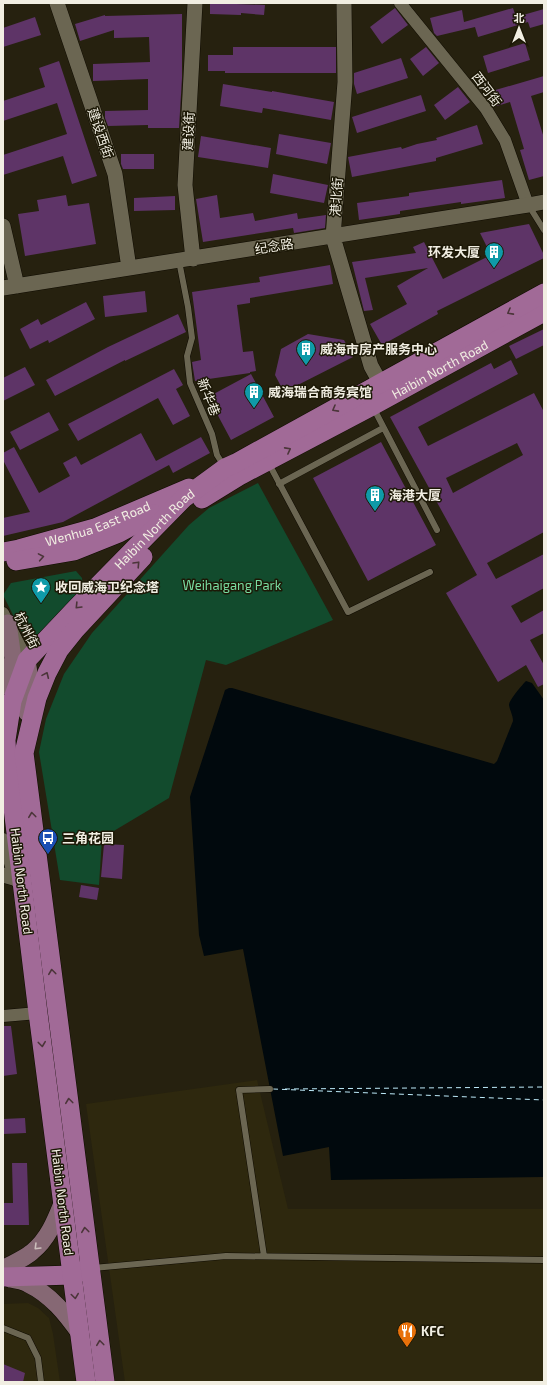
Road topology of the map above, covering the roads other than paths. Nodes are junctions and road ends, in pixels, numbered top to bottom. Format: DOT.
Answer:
graph roads {
  1 [pos="57,3"];
  2 [pos="195,3"];
  3 [pos="344,3"];
  4 [pos="400,3"];
  5 [pos="544,202"];
  6 [pos="528,205"];
  7 [pos="3,226"];
  8 [pos="544,230"];
  9 [pos="333,237"];
  10 [pos="186,260"];
  11 [pos="129,268"];
  12 [pos="10,287"];
  13 [pos="544,293"];
  14 [pos="544,312"];
  15 [pos="381,384"];
  16 [pos="372,406"];
  17 [pos="383,428"];
  18 [pos="268,461"];
  19 [pos="230,473"];
  20 [pos="279,484"];
  21 [pos="208,488"];
  22 [pos="184,498"];
  23 [pos="437,530"];
  24 [pos="3,552"];
  25 [pos="3,563"];
  26 [pos="430,572"];
  27 [pos="5,618"];
  28 [pos="27,660"];
  29 [pos="3,686"];
  30 [pos="24,753"];
  31 [pos="3,839"];
  32 [pos="13,878"];
  33 [pos="38,1013"];
  34 [pos="3,1016"];
  35 [pos="270,1089"];
  36 [pos="63,1201"];
  37 [pos="264,1256"];
  38 [pos="544,1260"];
  39 [pos="78,1269"];
  40 [pos="3,1272"];
  41 [pos="3,1328"];
  42 [pos="80,1334"];
  43 [pos="41,1382"];
  44 [pos="86,1382"];
  45 [pos="105,1382"];
  1 -- 11 [label="street, 建设西街"];
  2 -- 10 [label="street, 建设街"];
  3 -- 9 [label="street, 港北街"];
  4 -- 6 [label="street, 西河街"];
  5 -- 6 [label="street, 纪念路"];
  6 -- 8 [label="lane"];
  6 -- 9 [label="street, 纪念路"];
  7 -- 12 [label="street"];
  9 -- 10 [label="street, 纪念路"];
  9 -- 15 [label="street, 港北街"];
  10 -- 11 [label="street, 纪念路"];
  10 -- 19 [label="lane, 新华巷"];
  11 -- 12 [label="street, 纪念路"];
  13 -- 15 [label="main road, Haibin North Road, one-way"];
  14 -- 16 [label="main road, Haibin North Road"];
  15 -- 19 [label="main road, Haibin North Road, one-way"];
  16 -- 17 [label="lane"];
  18 -- 16 [label="main road, Haibin North Road, one-way"];
  17 -- 20 [label="lane"];
  17 -- 23 [label="lane"];
  18 -- 19 [label="main road, Haibin North Road"];
  18 -- 20 [label="lane"];
  19 -- 21 [label="main road, Haibin North Road"];
  20 -- 26 [label="lane"];
  21 -- 22 [label="main road, Haibin North Road"];
  21 -- 24 [label="main road, Wenhua East Road"];
  30 -- 21 [label="main road, Haibin North Road, one-way"];
  25 -- 22 [label="main road, Wenhua East Road, one-way"];
  22 -- 28 [label="main road, Haibin North Road, one-way"];
  27 -- 28 [label="street, 杭州街"];
  27 -- 29 [label="main road"];
  28 -- 30 [label="main road"];
  28 -- 32 [label="main road, Haibin North Road"];
  39 -- 30 [label="main road, Haibin North Road, one-way"];
  31 -- 32 [label="street"];
  32 -- 33 [label="main road, Haibin North Road"];
  33 -- 34 [label="street"];
  33 -- 36 [label="main road, Haibin North Road, one-way"];
  35 -- 37 [label="lane"];
  36 -- 39 [label="main road, Haibin North Road"];
  36 -- 40 [label="main road, one-way"];
  37 -- 38 [label="lane"];
  37 -- 39 [label="lane"];
  39 -- 40 [label="main road"];
  39 -- 42 [label="main road, Haibin North Road, one-way"];
  45 -- 39 [label="main road, Haibin North Road, one-way"];
  40 -- 42 [label="main road"];
  41 -- 43 [label="lane"];
  42 -- 44 [label="main road, Haibin North Road"];
}
